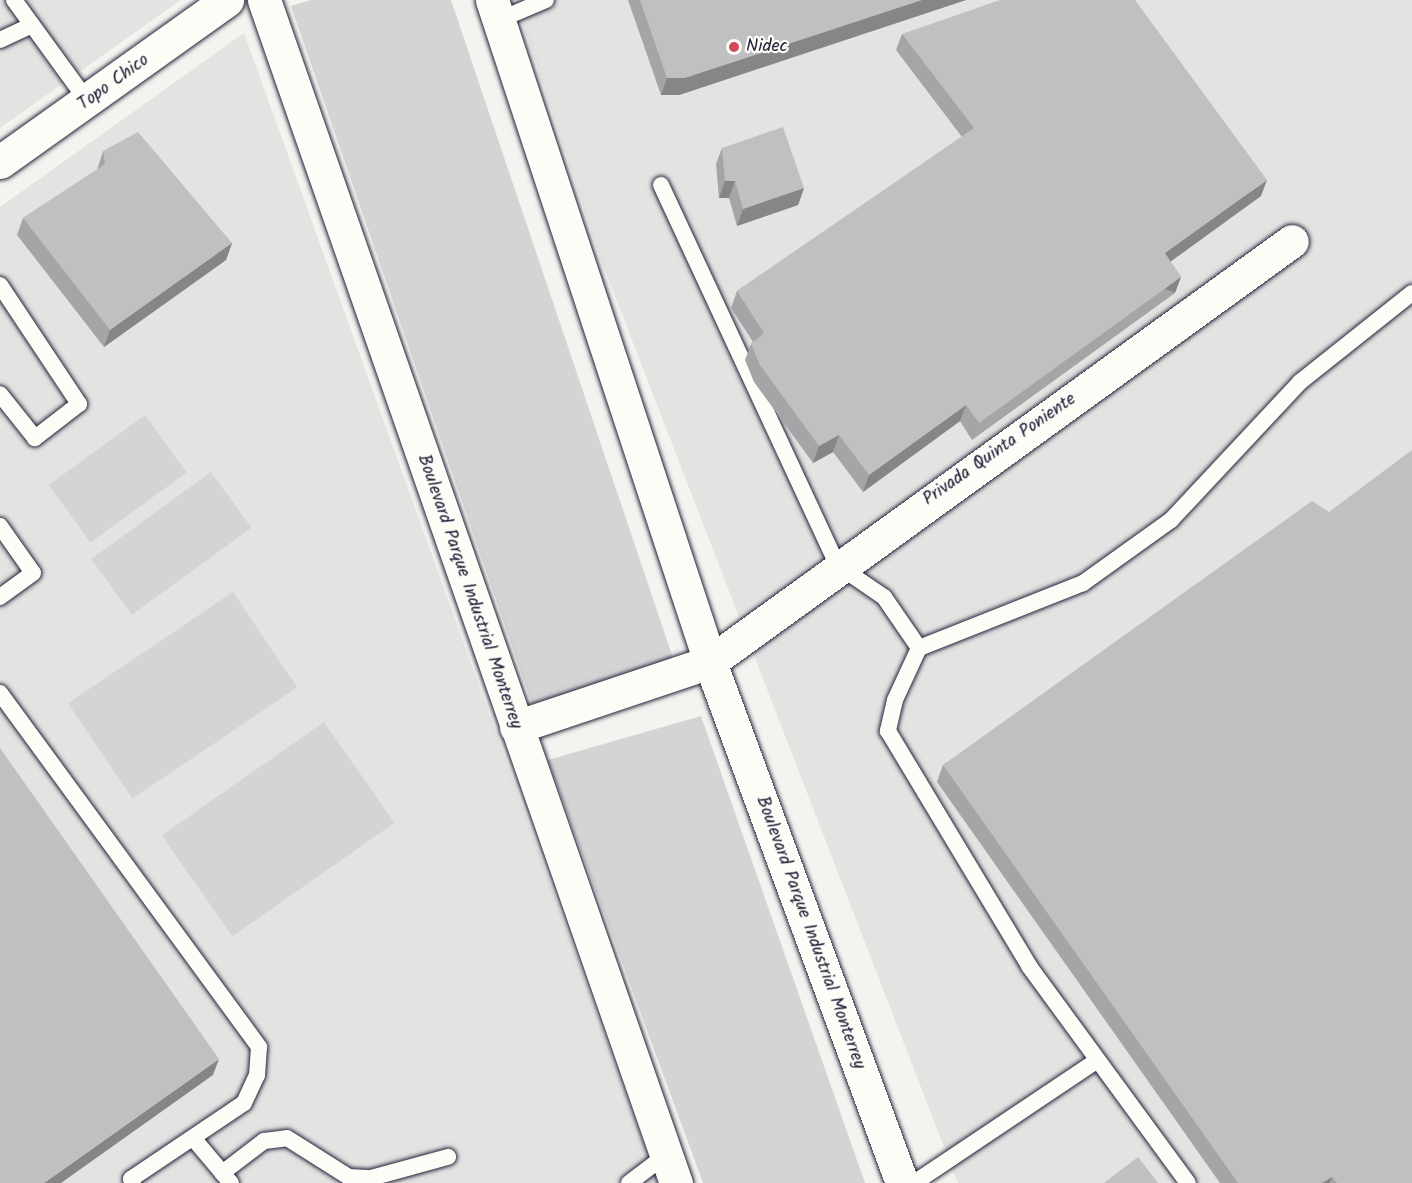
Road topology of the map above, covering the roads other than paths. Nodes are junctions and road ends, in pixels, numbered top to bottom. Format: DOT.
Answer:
graph roads {
  1 [pos="14,0"];
  2 [pos="227,0"];
  3 [pos="264,0"];
  4 [pos="546,0"];
  5 [pos="496,10"];
  6 [pos="30,26"];
  7 [pos="0,39"];
  8 [pos="88,102"];
  9 [pos="0,162"];
  10 [pos="661,185"];
  11 [pos="1292,241"];
  12 [pos="0,285"];
  13 [pos="1412,292"];
  14 [pos="0,394"];
  15 [pos="0,526"];
  16 [pos="837,565"];
  17 [pos="0,597"];
  18 [pos="919,648"];
  19 [pos="710,662"];
  20 [pos="0,693"];
  21 [pos="516,727"];
  22 [pos="1096,1061"];
  23 [pos="193,1138"];
  24 [pos="448,1157"];
  25 [pos="671,1169"];
  26 [pos="227,1178"];
  27 [pos="130,1182"];
  28 [pos="629,1183"];
  29 [pos="902,1183"];
  30 [pos="914,1183"];
  31 [pos="1188,1183"];
  1 -- 6 [label="lane"];
  2 -- 8 [label="street, Topo Chico"];
  3 -- 21 [label="street, Boulevard Parque Industrial Monterrey"];
  4 -- 5 [label="lane"];
  5 -- 19 [label="street, Boulevard Parque Industrial Monterrey"];
  6 -- 7 [label="lane"];
  6 -- 8 [label="lane"];
  8 -- 9 [label="street, Topo Chico"];
  10 -- 16 [label="lane"];
  11 -- 16 [label="street, Privada Quinta Poniente"];
  12 -- 14 [label="lane"];
  13 -- 18 [label="lane"];
  15 -- 17 [label="lane"];
  16 -- 18 [label="lane"];
  16 -- 19 [label="street, Privada Quinta Poniente"];
  18 -- 22 [label="lane"];
  19 -- 21 [label="street, Privada Quinta Poniente"];
  19 -- 29 [label="street, Boulevard Parque Industrial Monterrey"];
  20 -- 23 [label="lane"];
  21 -- 25 [label="street, Boulevard Parque Industrial Monterrey"];
  22 -- 30 [label="lane"];
  22 -- 31 [label="lane"];
  23 -- 26 [label="lane"];
  23 -- 27 [label="lane"];
  24 -- 26 [label="lane"];
  25 -- 28 [label="lane"];
}
